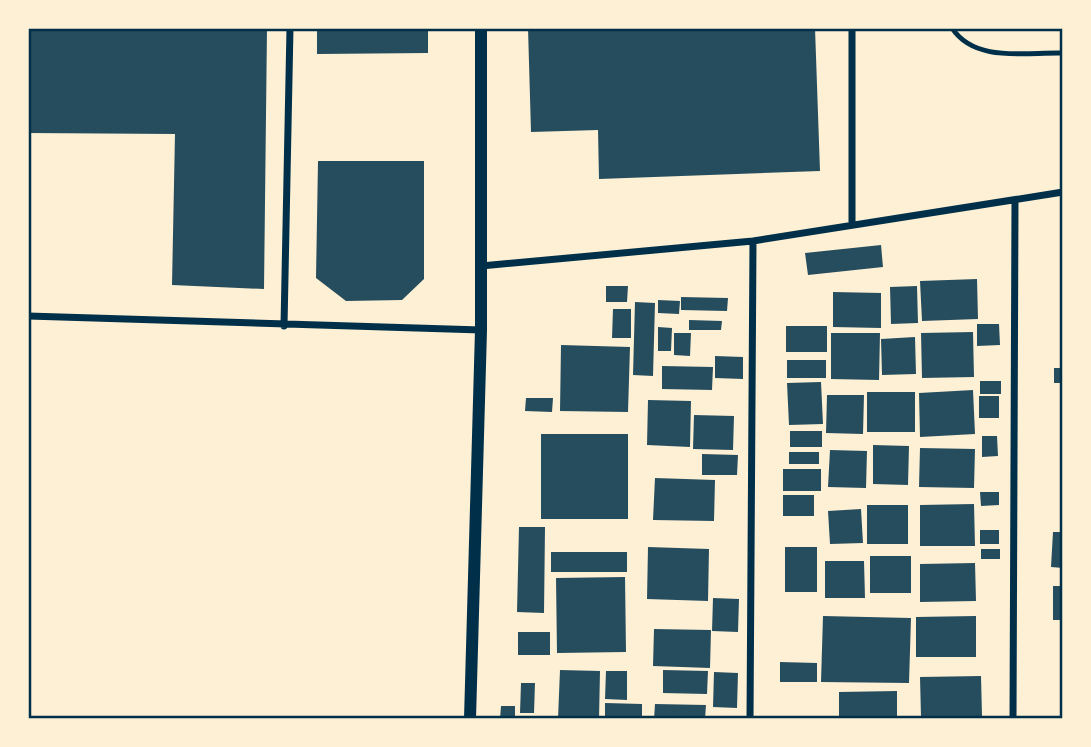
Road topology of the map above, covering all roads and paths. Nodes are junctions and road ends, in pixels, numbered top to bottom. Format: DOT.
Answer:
graph roads {
  1 [pos="290,28"];
  2 [pos="481,28"];
  3 [pos="852,28"];
  4 [pos="952,28"];
  5 [pos="1063,53"];
  6 [pos="1063,192"];
  7 [pos="1015,200"];
  8 [pos="852,225"];
  9 [pos="753,242"];
  10 [pos="481,266"];
  11 [pos="28,316"];
  12 [pos="284,326"];
  13 [pos="481,330"];
  14 [pos="470,719"];
  15 [pos="750,719"];
  16 [pos="1013,719"];
  1 -- 12 [label="street"];
  2 -- 10 [label="street"];
  3 -- 8 [label="street"];
  4 -- 5 [label="lane"];
  6 -- 7 [label="street"];
  7 -- 8 [label="street"];
  7 -- 16 [label="street"];
  8 -- 9 [label="street"];
  9 -- 10 [label="street"];
  9 -- 15 [label="street"];
  10 -- 13 [label="street"];
  11 -- 12 [label="street"];
  12 -- 13 [label="street"];
  13 -- 14 [label="street"];
}
